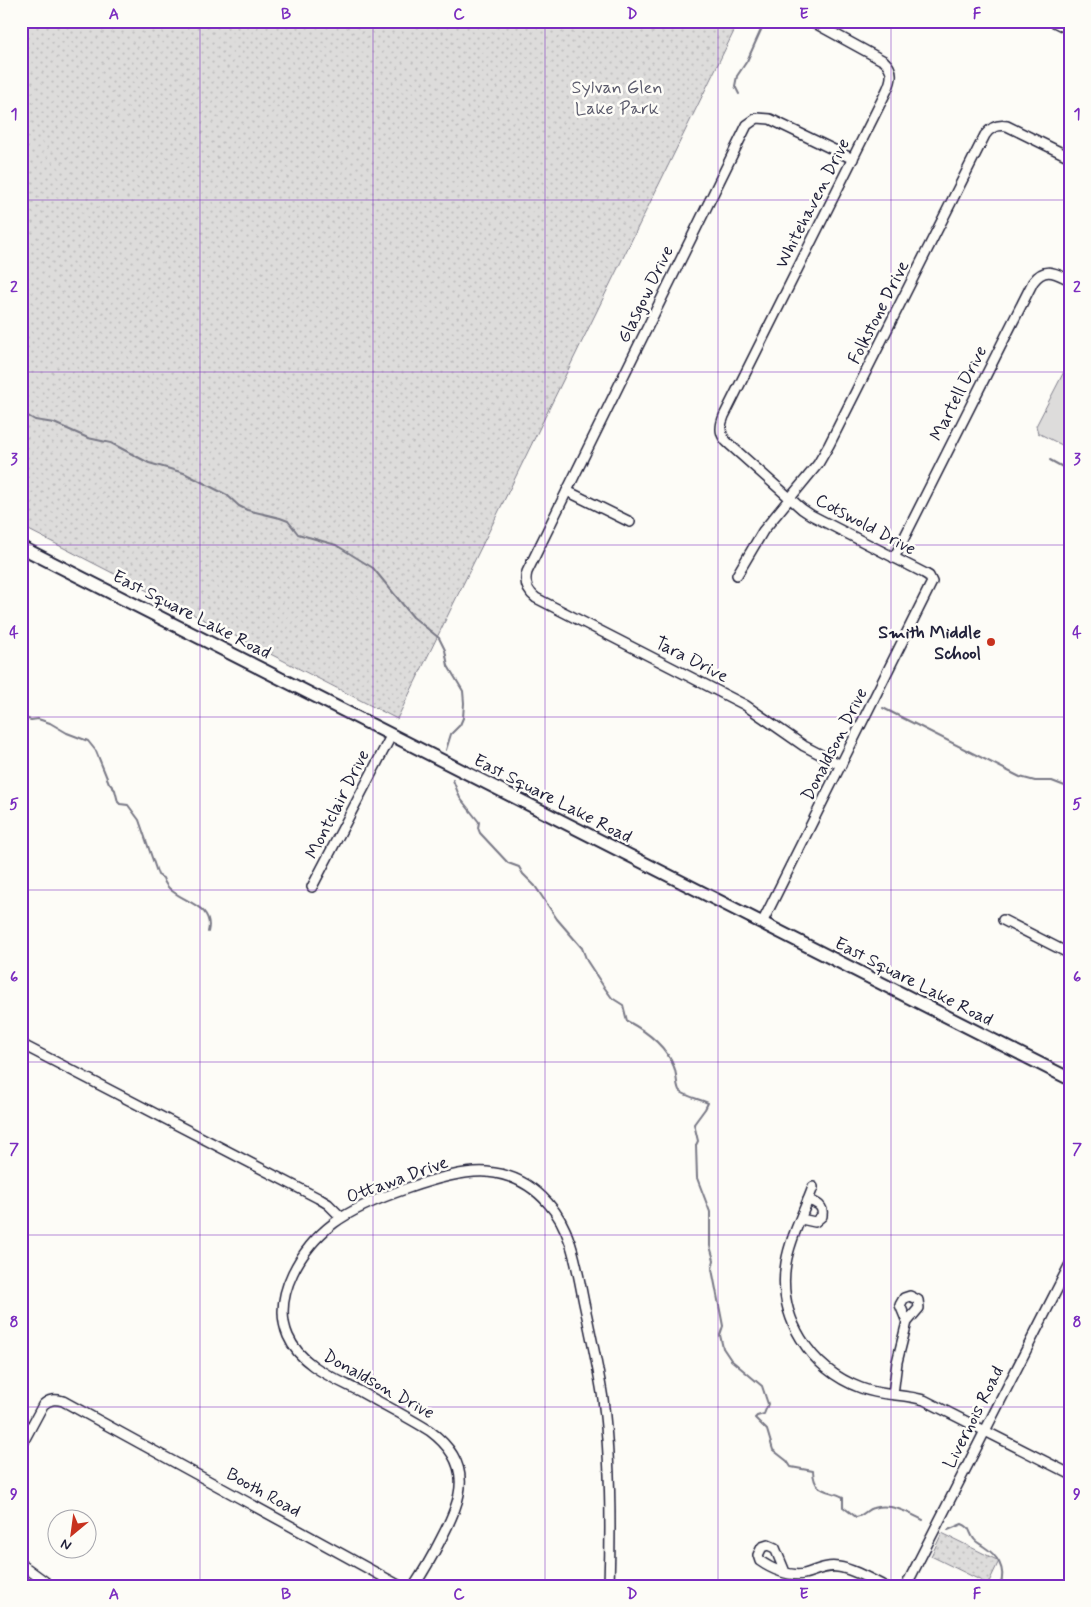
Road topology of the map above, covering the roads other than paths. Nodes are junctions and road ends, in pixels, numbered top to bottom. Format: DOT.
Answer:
graph roads {
  1 [pos="812,21"];
  2 [pos="1052,21"];
  3 [pos="1070,30"];
  4 [pos="1070,157"];
  5 [pos="853,159"];
  6 [pos="1070,280"];
  7 [pos="722,435"];
  8 [pos="567,491"];
  9 [pos="790,498"];
  10 [pos="630,522"];
  11 [pos="21,547"];
  12 [pos="894,558"];
  13 [pos="737,575"];
  14 [pos="931,579"];
  15 [pos="526,585"];
  16 [pos="391,736"];
  17 [pos="841,765"];
  18 [pos="312,887"];
  19 [pos="1003,920"];
  20 [pos="762,923"];
  21 [pos="1070,954"];
  22 [pos="21,1044"];
  23 [pos="1070,1079"];
  24 [pos="813,1187"];
  25 [pos="808,1200"];
  26 [pos="341,1218"];
  27 [pos="801,1219"];
  28 [pos="1070,1264"];
  29 [pos="907,1322"];
  30 [pos="893,1394"];
  31 [pos="985,1431"];
  32 [pos="21,1446"];
  33 [pos="1070,1474"];
  34 [pos="21,1564"];
  35 [pos="785,1572"];
  36 [pos="51,1586"];
  37 [pos="400,1586"];
  38 [pos="414,1586"];
  39 [pos="609,1586"];
  40 [pos="884,1586"];
  41 [pos="906,1586"];
  1 -- 5 [label="street, Whitehaven Drive"];
  2 -- 3 [label="street"];
  4 -- 9 [label="street, Folkstone Drive"];
  5 -- 7 [label="street, Whitehaven Drive"];
  5 -- 8 [label="street, Glasgow Drive"];
  6 -- 12 [label="street, Martell Drive"];
  7 -- 9 [label="street, Cotswold Drive"];
  8 -- 10 [label="street"];
  8 -- 15 [label="street, Glasgow Drive"];
  9 -- 12 [label="street, Cotswold Drive"];
  9 -- 13 [label="street, Folkstone Drive"];
  11 -- 16 [label="main road, East Square Lake Road"];
  12 -- 14 [label="street, Cotswold Drive"];
  14 -- 17 [label="street, Donaldson Drive"];
  15 -- 17 [label="street, Tara Drive"];
  16 -- 18 [label="street, Montclair Drive"];
  16 -- 20 [label="main road, East Square Lake Road"];
  17 -- 20 [label="street, Donaldson Drive"];
  19 -- 21 [label="street"];
  20 -- 23 [label="main road, East Square Lake Road"];
  22 -- 26 [label="street, Ottawa Drive"];
  24 -- 25 [label="street"];
  25 -- 27 [label="street"];
  25 -- 27 [label="street"];
  26 -- 38 [label="street, Donaldson Drive"];
  26 -- 39 [label="street, Ottawa Drive"];
  27 -- 30 [label="street"];
  28 -- 31 [label="street, Livernois Road"];
  29 -- 30 [label="street"];
  30 -- 31 [label="street"];
  31 -- 33 [label="street"];
  31 -- 41 [label="street, Livernois Road"];
  32 -- 37 [label="street, Booth Road"];
  34 -- 36 [label="street"];
  35 -- 40 [label="street"];
}
